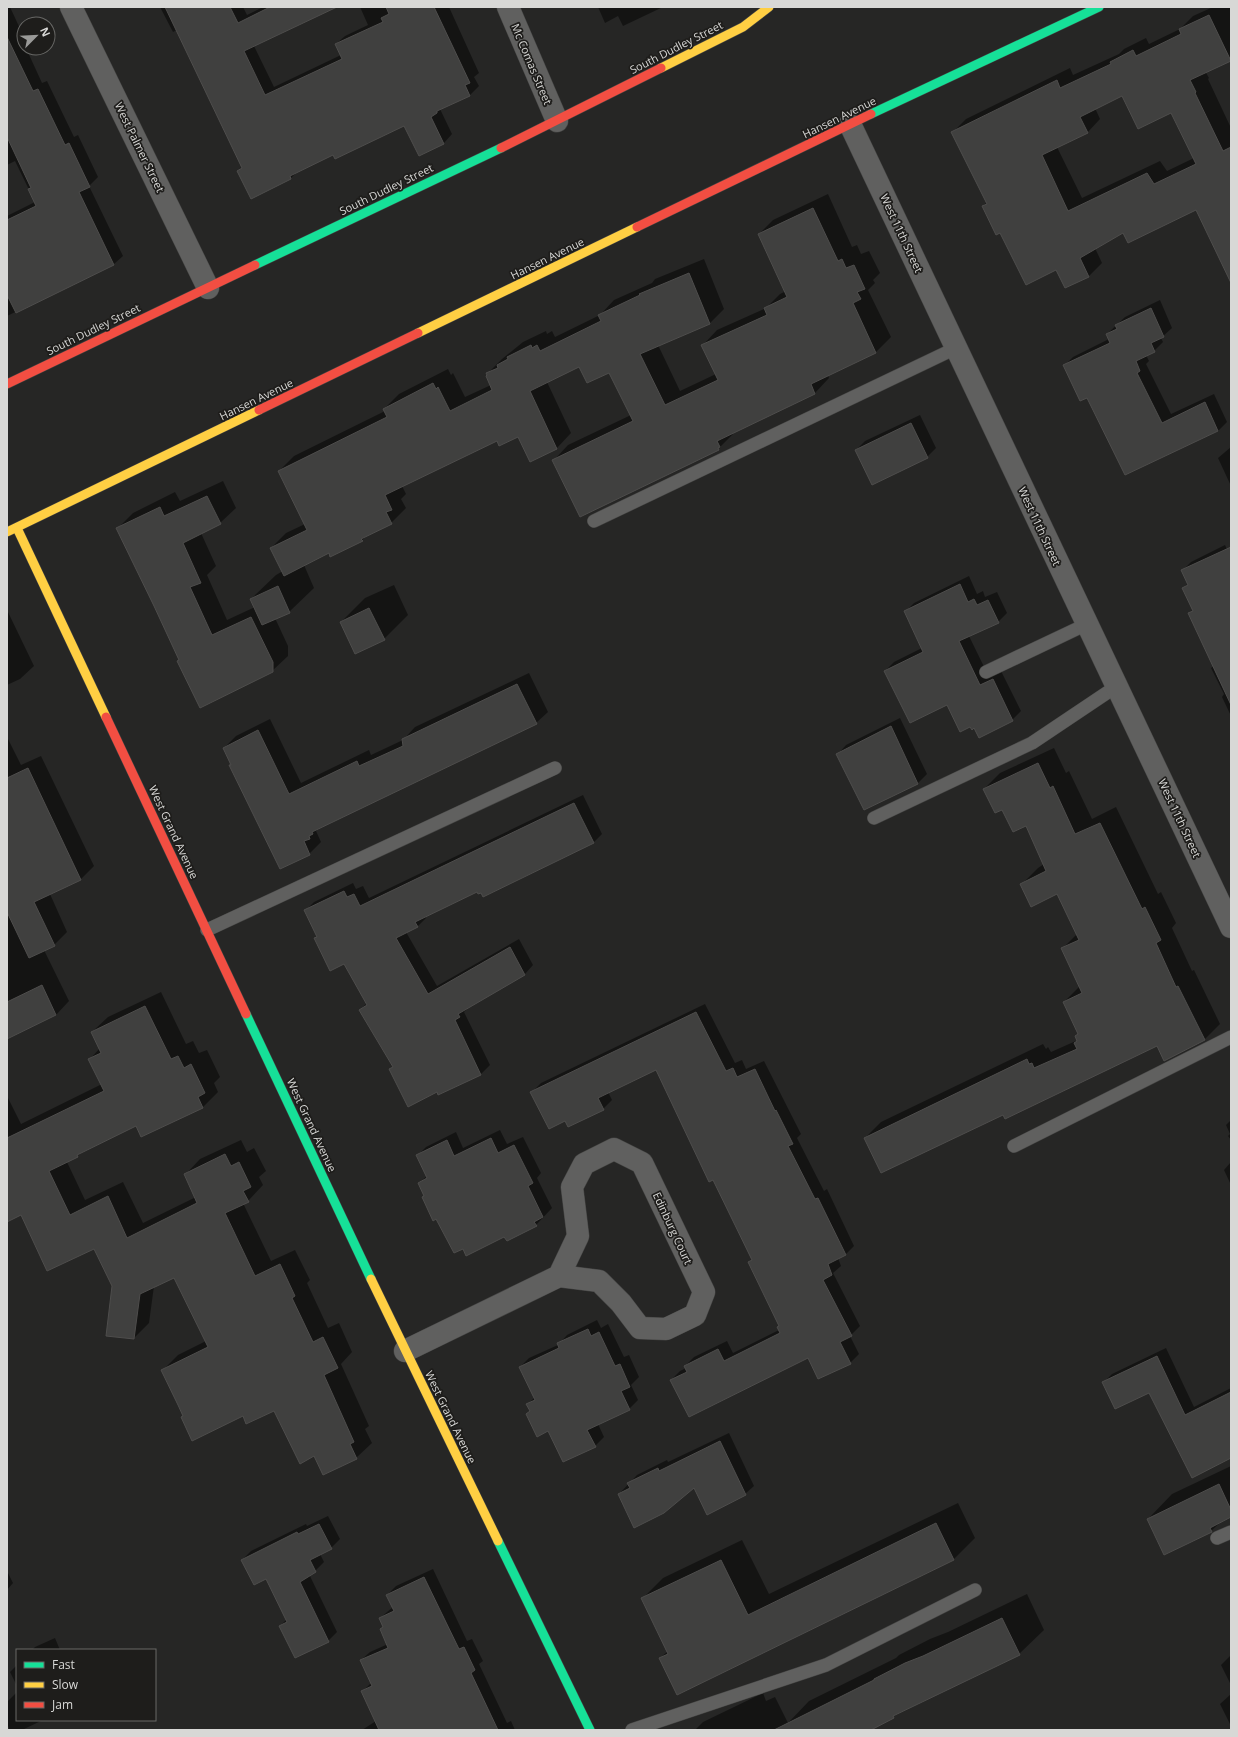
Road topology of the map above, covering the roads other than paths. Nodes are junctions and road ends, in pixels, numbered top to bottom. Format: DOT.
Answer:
graph roads {
  1 [pos="71,7"];
  2 [pos="508,7"];
  3 [pos="770,7"];
  4 [pos="1099,7"];
  5 [pos="557,121"];
  6 [pos="850,124"];
  7 [pos="208,288"];
  8 [pos="956,348"];
  9 [pos="7,384"];
  10 [pos="594,522"];
  11 [pos="17,528"];
  12 [pos="7,532"];
  13 [pos="1087,624"];
  14 [pos="986,672"];
  15 [pos="1117,686"];
  16 [pos="554,768"];
  17 [pos="874,818"];
  18 [pos="1231,927"];
  19 [pos="207,930"];
  20 [pos="1231,1038"];
  21 [pos="1014,1146"];
  22 [pos="559,1276"];
  23 [pos="405,1351"];
  24 [pos="1231,1532"];
  25 [pos="1218,1538"];
  26 [pos="976,1590"];
  27 [pos="590,1730"];
  28 [pos="632,1730"];
  1 -- 7 [label="street, West Palmer Street"];
  2 -- 5 [label="street, Mc Comas Street"];
  3 -- 5 [label="street, South Dudley Street"];
  4 -- 6 [label="street, Hansen Avenue"];
  5 -- 7 [label="street, South Dudley Street"];
  6 -- 8 [label="street, West 11th Street"];
  6 -- 11 [label="street, Hansen Avenue"];
  7 -- 9 [label="street, South Dudley Street"];
  8 -- 10 [label="lane"];
  8 -- 13 [label="street, West 11th Street"];
  11 -- 12 [label="street, Hansen Avenue"];
  11 -- 19 [label="street, West Grand Avenue"];
  13 -- 14 [label="lane"];
  13 -- 15 [label="street, West 11th Street"];
  15 -- 17 [label="lane"];
  15 -- 18 [label="street, West 11th Street"];
  16 -- 19 [label="lane"];
  19 -- 23 [label="street, West Grand Avenue"];
  20 -- 21 [label="lane"];
  22 -- 22 [label="street, Edinburg Court"];
  22 -- 23 [label="street"];
  23 -- 27 [label="street, West Grand Avenue"];
  24 -- 25 [label="lane"];
  26 -- 28 [label="lane"];
}
